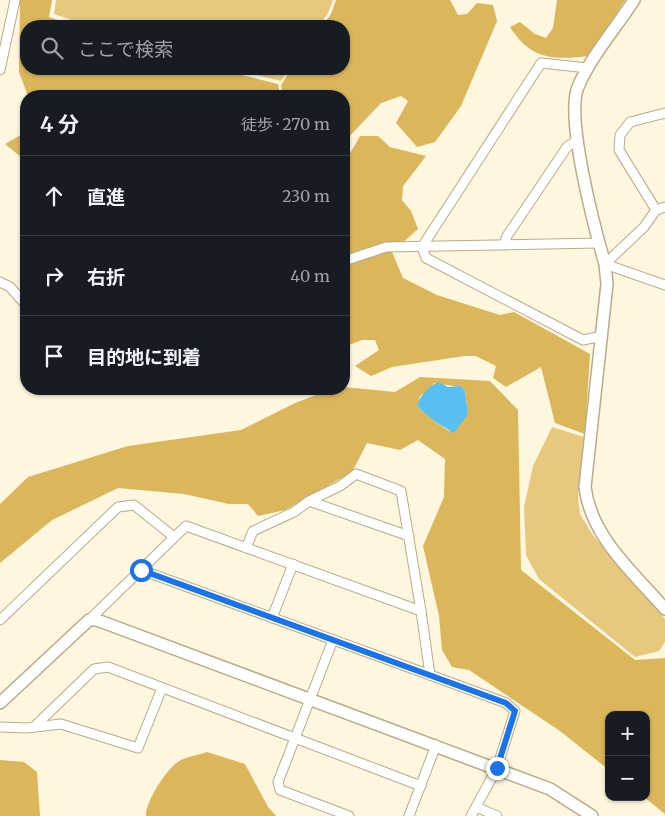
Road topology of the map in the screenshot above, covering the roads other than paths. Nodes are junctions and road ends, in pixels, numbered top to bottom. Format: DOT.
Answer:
graph roads {
  1 [pos="15,0"];
  2 [pos="634,0"];
  3 [pos="588,68"];
  4 [pos="0,70"];
  5 [pos="665,113"];
  6 [pos="577,140"];
  7 [pos="661,208"];
  8 [pos="599,243"];
  9 [pos="504,245"];
  10 [pos="422,247"];
  11 [pos="350,259"];
  12 [pos="605,264"];
  13 [pos="0,282"];
  14 [pos="665,285"];
  15 [pos="20,298"];
  16 [pos="602,336"];
  17 [pos="309,501"];
  18 [pos="409,536"];
  19 [pos="174,538"];
  20 [pos="246,548"];
  21 [pos="293,564"];
  22 [pos="141,570"];
  23 [pos="665,609"];
  24 [pos="421,611"];
  25 [pos="272,618"];
  26 [pos="0,620"];
  27 [pos="89,620"];
  28 [pos="333,640"];
  29 [pos="430,675"];
  30 [pos="162,688"];
  31 [pos="311,698"];
  32 [pos="0,703"];
  33 [pos="36,726"];
  34 [pos="0,727"];
  35 [pos="295,738"];
  36 [pos="436,746"];
  37 [pos="497,768"];
  38 [pos="420,786"];
  39 [pos="476,807"];
  40 [pos="349,816"];
  41 [pos="409,816"];
  42 [pos="471,816"];
  43 [pos="497,816"];
  44 [pos="592,816"];
  1 -- 4 [label="street"];
  2 -- 3 [label="street"];
  3 -- 6 [label="street"];
  3 -- 10 [label="street"];
  5 -- 7 [label="street"];
  6 -- 8 [label="street"];
  6 -- 9 [label="street"];
  7 -- 12 [label="street"];
  8 -- 9 [label="street"];
  8 -- 12 [label="street"];
  9 -- 10 [label="street"];
  10 -- 11 [label="street"];
  10 -- 16 [label="street"];
  12 -- 14 [label="street"];
  12 -- 16 [label="street"];
  13 -- 15 [label="street"];
  16 -- 23 [label="street"];
  17 -- 18 [label="street"];
  17 -- 18 [label="street"];
  17 -- 20 [label="street"];
  18 -- 24 [label="street"];
  19 -- 20 [label="street"];
  19 -- 22 [label="street"];
  19 -- 26 [label="street"];
  20 -- 21 [label="street"];
  21 -- 24 [label="street"];
  21 -- 25 [label="street"];
  22 -- 25 [label="street"];
  22 -- 27 [label="street"];
  24 -- 29 [label="street"];
  25 -- 28 [label="street"];
  27 -- 31 [label="street"];
  27 -- 32 [label="street"];
  28 -- 29 [label="street"];
  28 -- 31 [label="street"];
  29 -- 37 [label="street"];
  30 -- 33 [label="street"];
  30 -- 33 [label="street"];
  30 -- 35 [label="street"];
  31 -- 35 [label="street"];
  31 -- 36 [label="street"];
  33 -- 34 [label="street"];
  35 -- 38 [label="street"];
  35 -- 40 [label="street"];
  36 -- 37 [label="street"];
  36 -- 38 [label="street"];
  37 -- 39 [label="street"];
  37 -- 44 [label="street"];
  38 -- 41 [label="street"];
  39 -- 42 [label="street"];
  39 -- 43 [label="street"];
}
